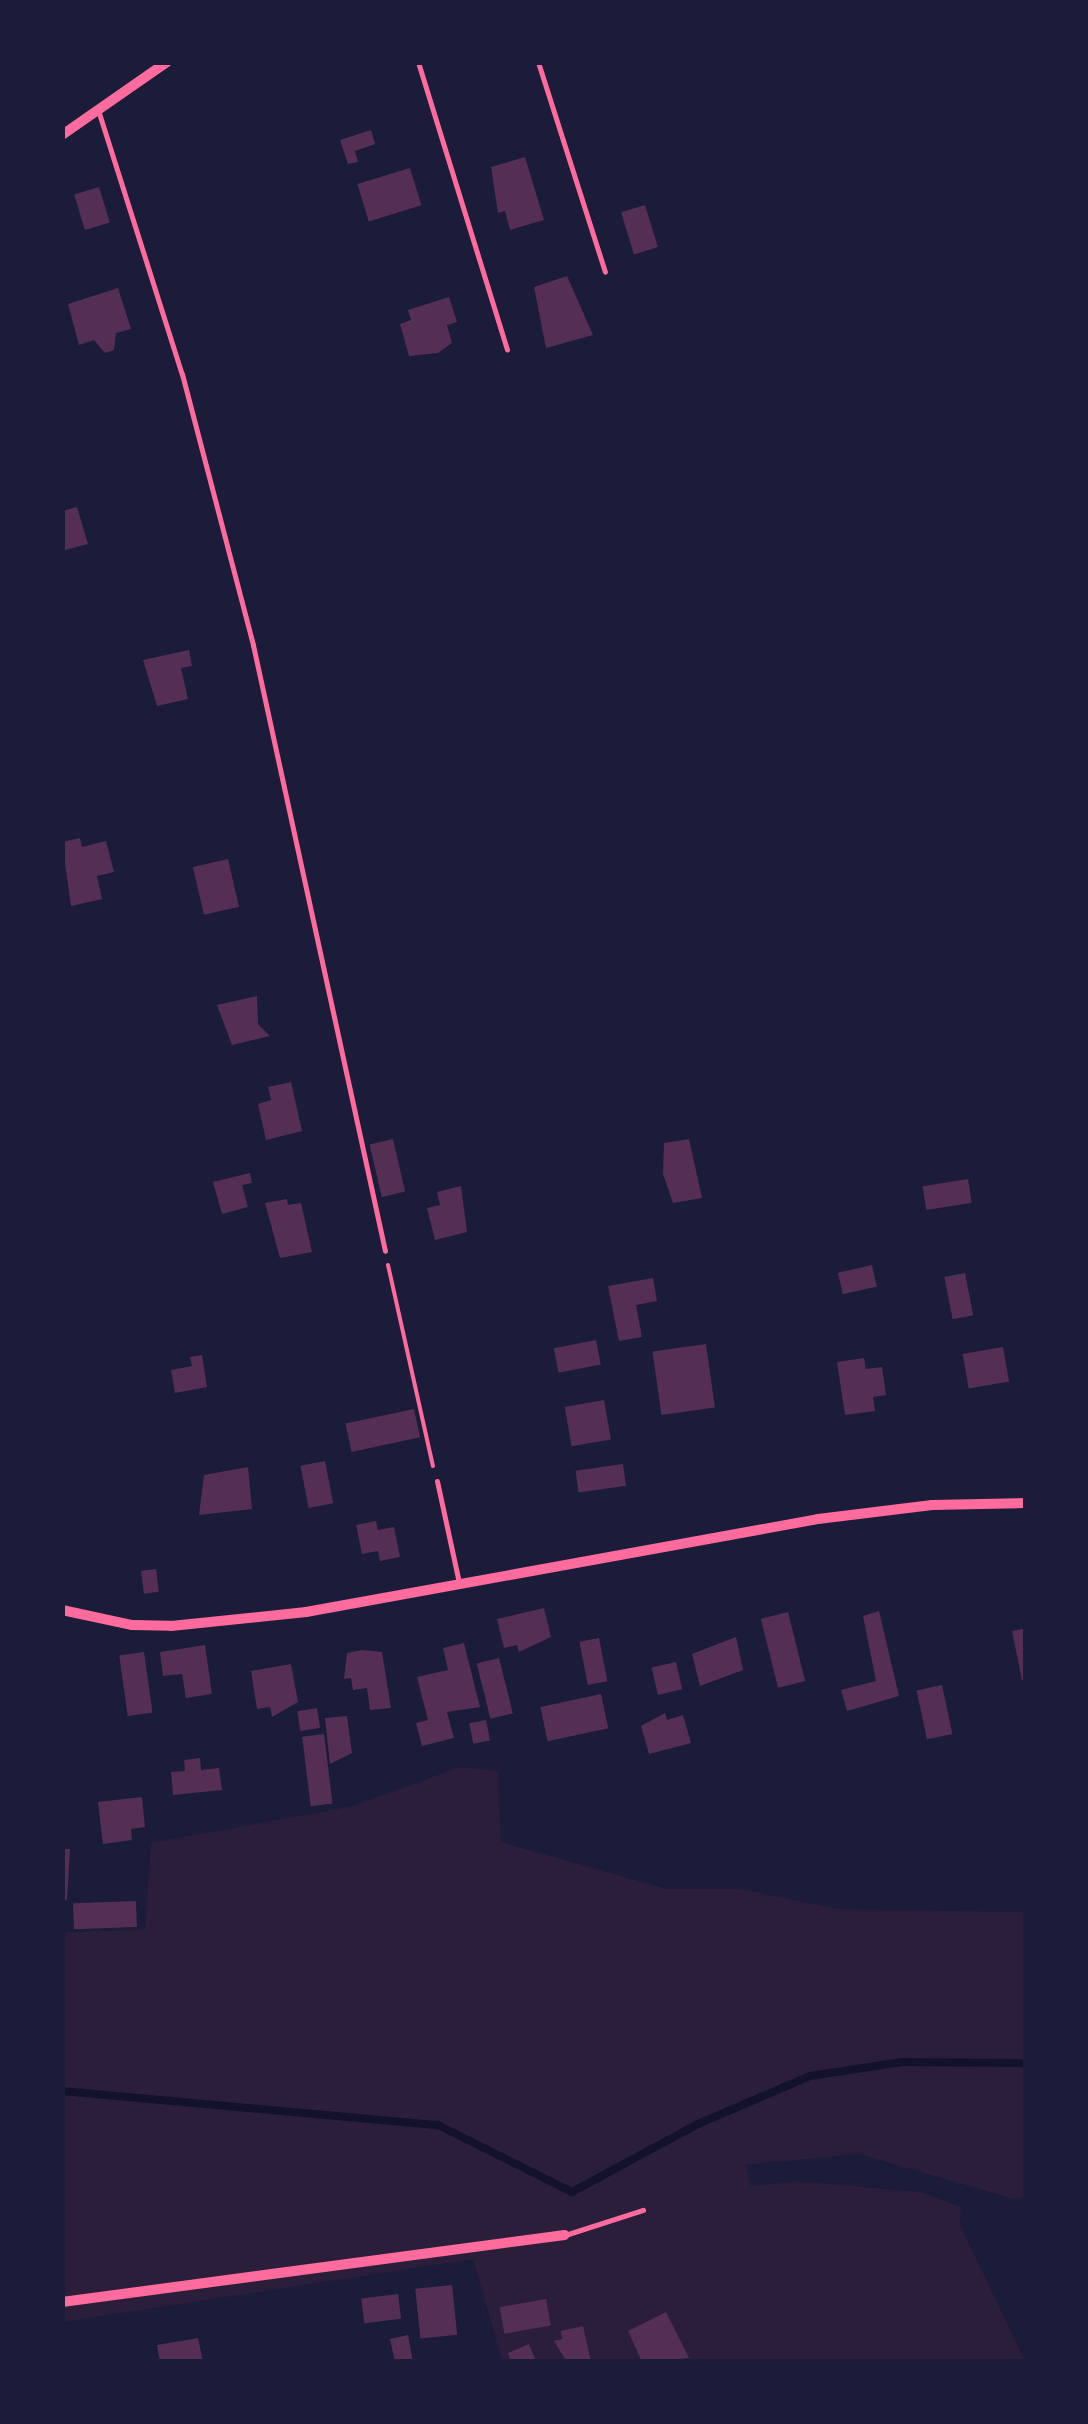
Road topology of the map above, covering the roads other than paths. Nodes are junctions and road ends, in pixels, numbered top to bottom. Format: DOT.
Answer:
graph roads {
  1 [pos="168,62"];
  2 [pos="418,62"];
  3 [pos="538,62"];
  4 [pos="99,113"];
  5 [pos="62,135"];
  6 [pos="605,272"];
  7 [pos="506,350"];
  8 [pos="385,1251"];
  9 [pos="437,1481"];
  10 [pos="1026,1503"];
  11 [pos="459,1582"];
  12 [pos="62,1610"];
  13 [pos="643,2210"];
  14 [pos="565,2235"];
  15 [pos="62,2302"];
  1 -- 4 [label="street"];
  2 -- 7 [label="lane"];
  3 -- 6 [label="lane"];
  4 -- 5 [label="street"];
  4 -- 8 [label="lane"];
  9 -- 11 [label="lane"];
  10 -- 11 [label="street"];
  11 -- 12 [label="street"];
  13 -- 14 [label="lane"];
  14 -- 15 [label="street"];
}
